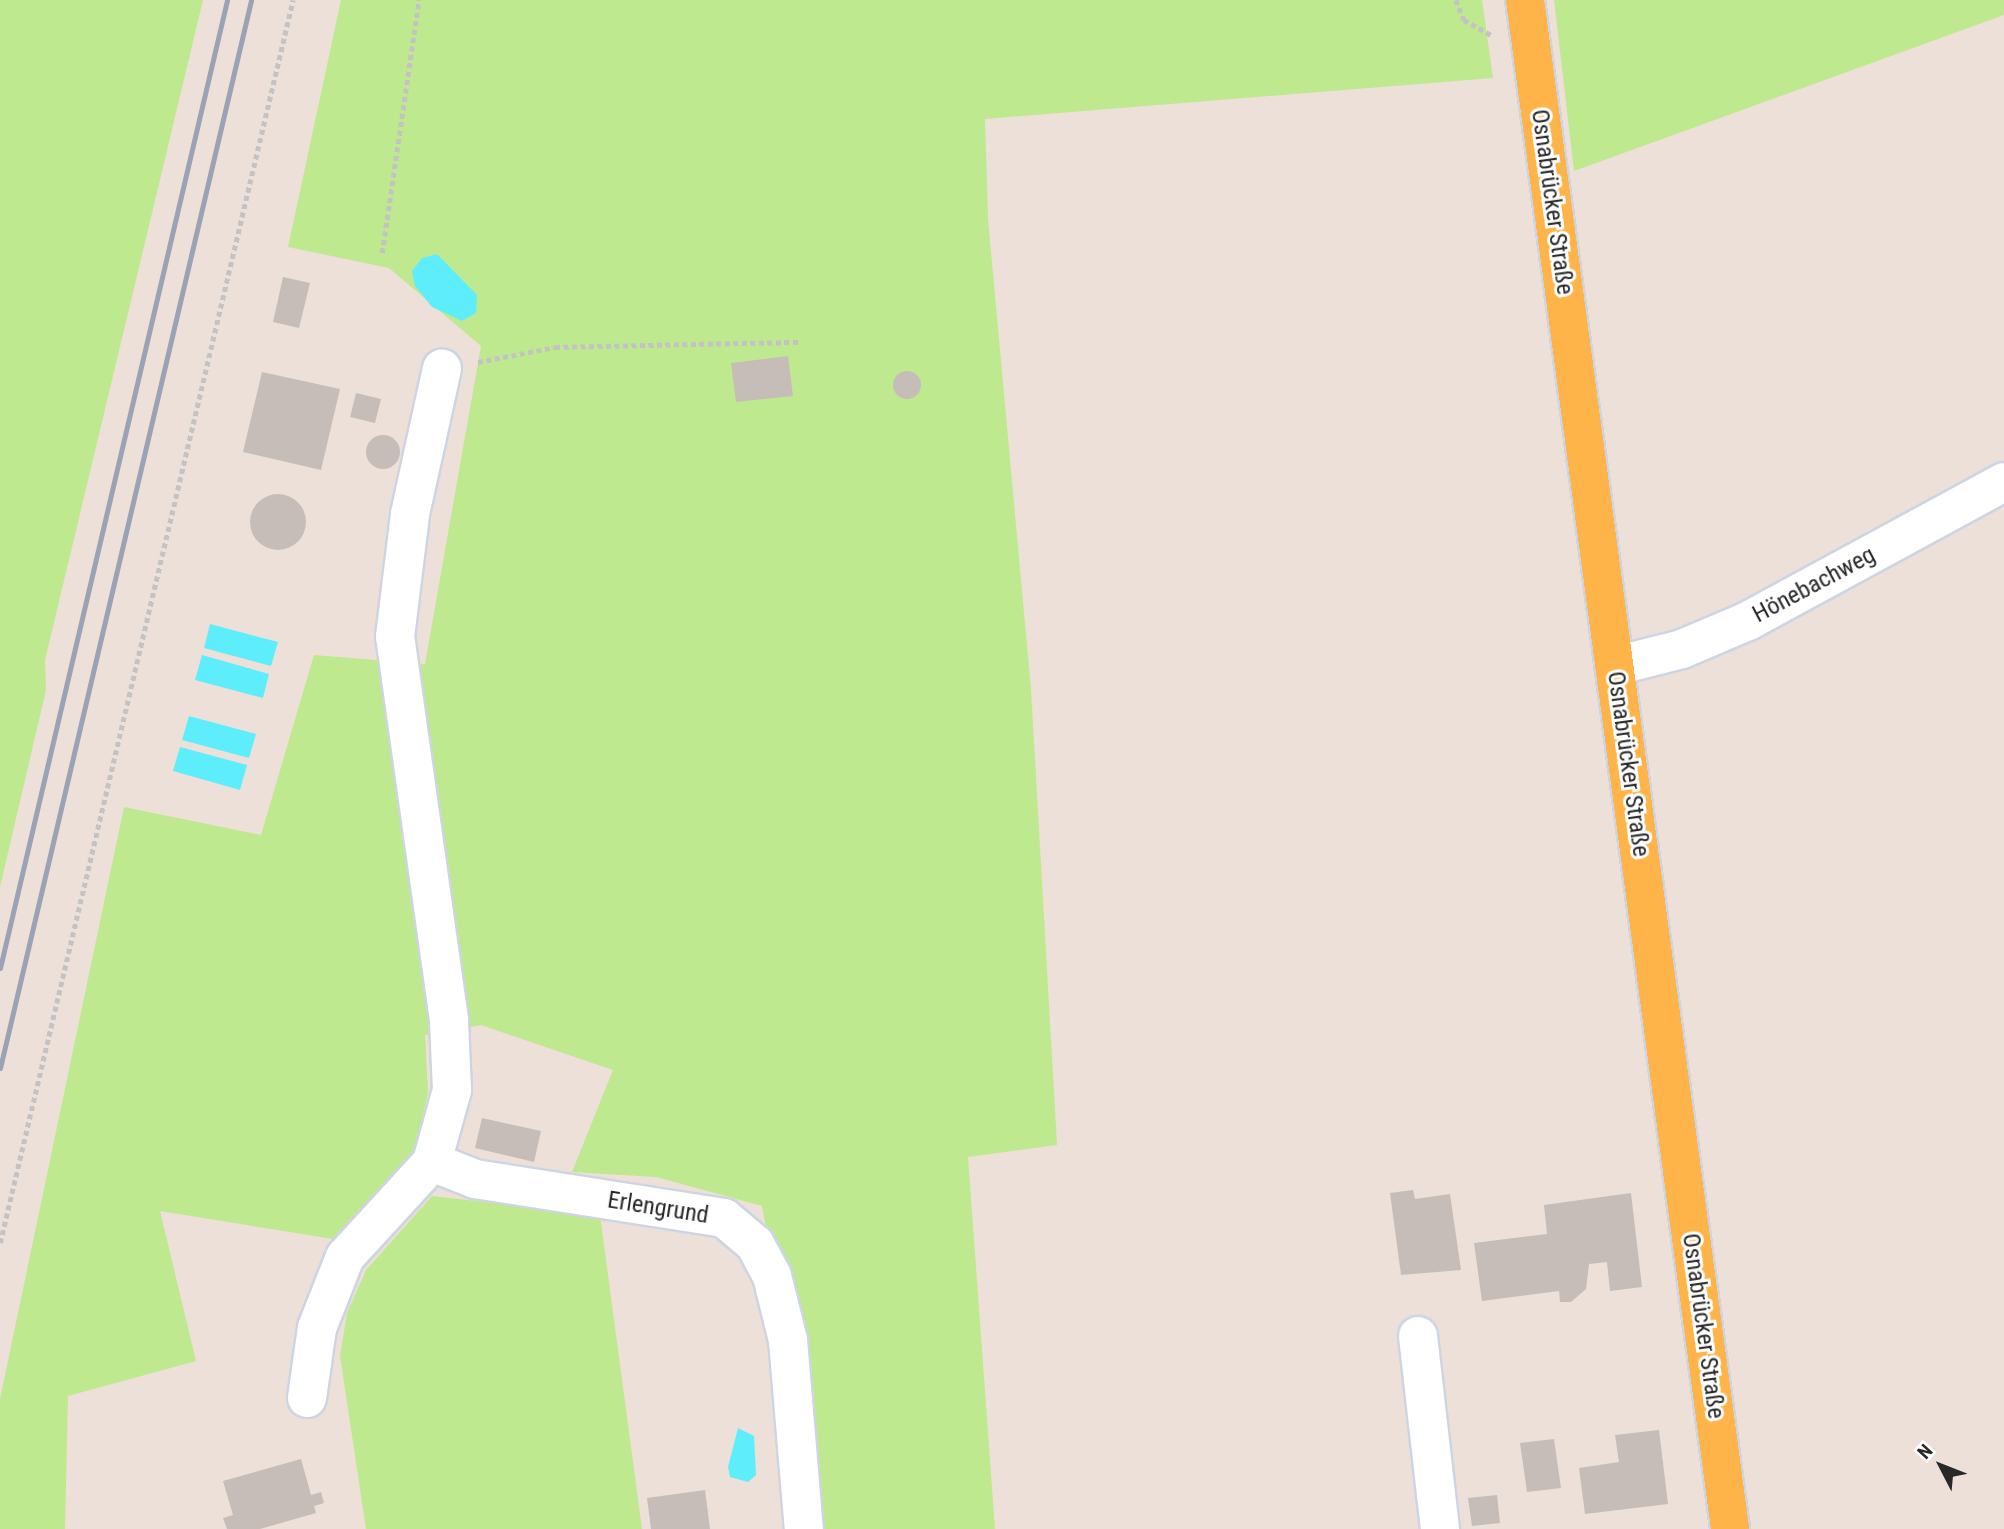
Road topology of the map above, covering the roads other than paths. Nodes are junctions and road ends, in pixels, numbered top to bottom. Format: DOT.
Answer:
graph roads {
  1 [pos="1525,0"];
  2 [pos="442,368"];
  3 [pos="2004,482"];
  4 [pos="1615,666"];
  5 [pos="432,1162"];
  6 [pos="1418,1336"];
  7 [pos="307,1398"];
  8 [pos="804,1529"];
  9 [pos="1440,1529"];
  10 [pos="1730,1529"];
  1 -- 4 [label="main road, Osnabrücker Straße"];
  2 -- 5 [label="street"];
  3 -- 4 [label="street, Hönebachweg"];
  4 -- 10 [label="main road, Osnabrücker Straße"];
  5 -- 7 [label="street"];
  5 -- 8 [label="street, Erlengrund"];
  6 -- 9 [label="street"];
}
